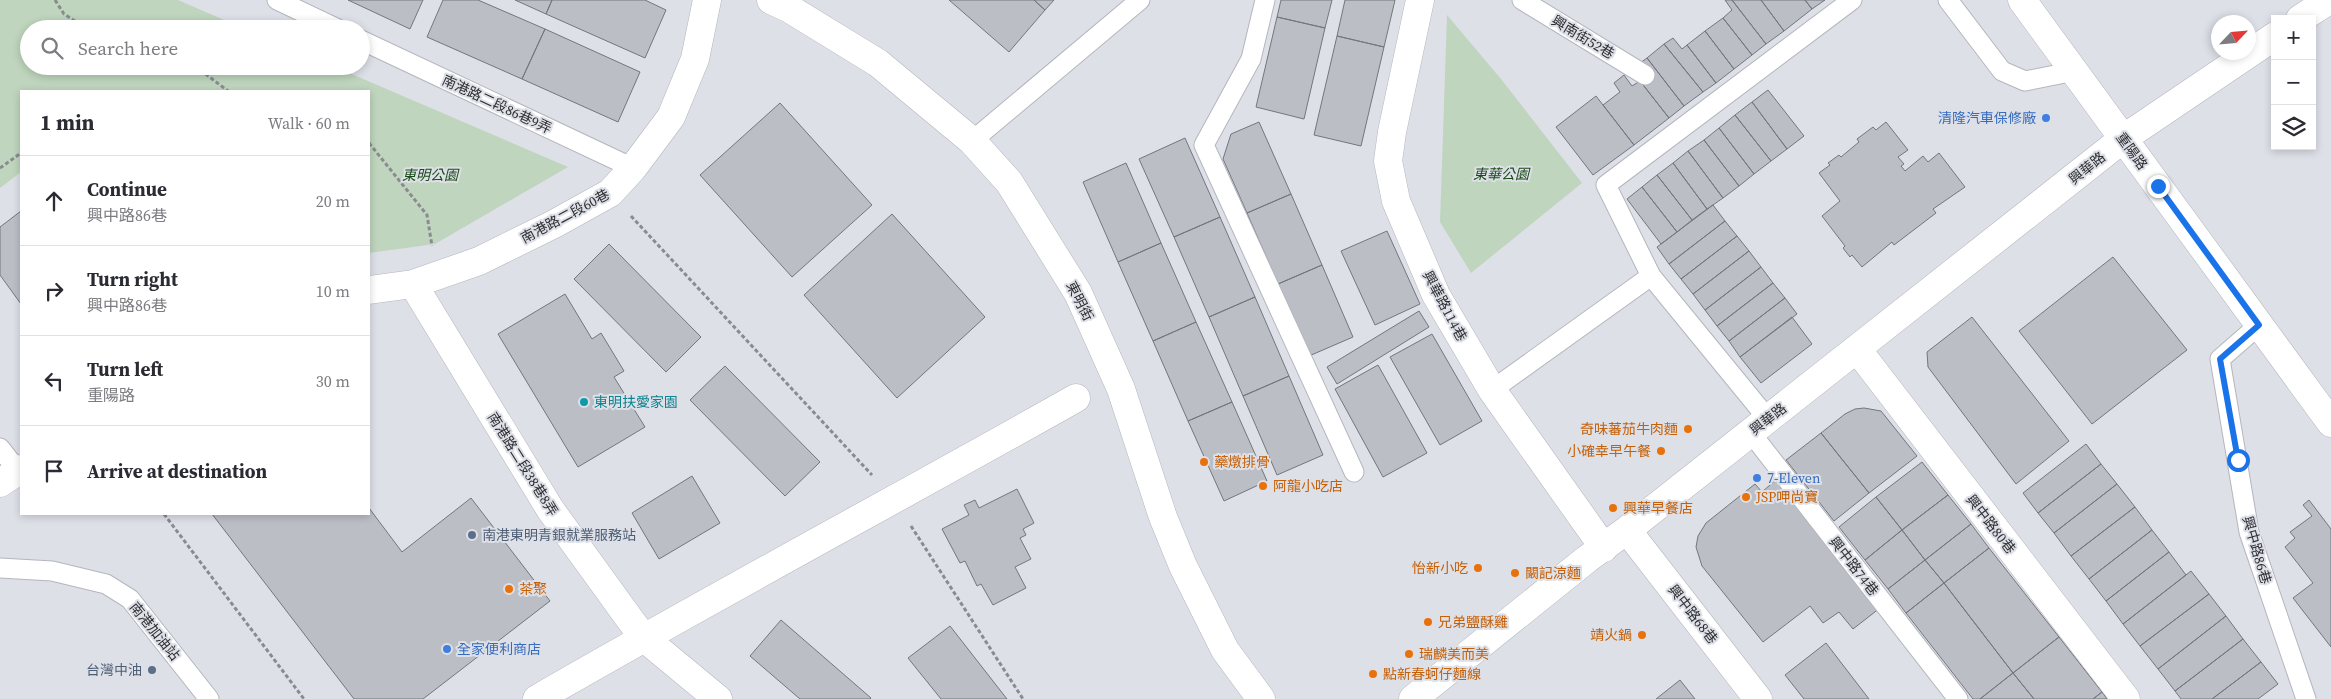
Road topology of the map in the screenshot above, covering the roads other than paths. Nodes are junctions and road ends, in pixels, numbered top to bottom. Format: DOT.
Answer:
graph roads {
  1 [pos="277,0"];
  2 [pos="707,0"];
  3 [pos="770,0"];
  4 [pos="1140,0"];
  5 [pos="1266,0"];
  6 [pos="1420,0"];
  7 [pos="1522,0"];
  8 [pos="1852,0"];
  9 [pos="1948,0"];
  10 [pos="2022,0"];
  11 [pos="2329,0"];
  12 [pos="2306,15"];
  13 [pos="319,20"];
  14 [pos="2271,39"];
  15 [pos="370,44"];
  16 [pos="2075,71"];
  17 [pos="1645,75"];
  18 [pos="2124,138"];
  19 [pos="972,141"];
  20 [pos="633,168"];
  21 [pos="1651,276"];
  22 [pos="414,284"];
  23 [pos="370,290"];
  24 [pos="2259,325"];
  25 [pos="1857,349"];
  26 [pos="1492,390"];
  27 [pos="1076,398"];
  28 [pos="2331,423"];
  29 [pos="1759,426"];
  30 [pos="0,448"];
  31 [pos="1354,472"];
  32 [pos="13,474"];
  33 [pos="1627,530"];
  34 [pos="1604,548"];
  35 [pos="0,568"];
  36 [pos="643,638"];
  37 [pos="209,699"];
  38 [pos="538,699"];
  39 [pos="718,699"];
  40 [pos="1261,699"];
  41 [pos="1413,699"];
  42 [pos="1758,699"];
  43 [pos="1958,699"];
  44 [pos="2126,699"];
  45 [pos="2306,699"];
  1 -- 13 [label="lane"];
  2 -- 20 [label="street, 南港路二段60巷"];
  3 -- 19 [label="street, 東明街"];
  4 -- 19 [label="lane"];
  5 -- 31 [label="lane"];
  6 -- 26 [label="street, 興華路114巷"];
  7 -- 17 [label="lane, 興南街52巷"];
  8 -- 21 [label="lane, 興中路74巷"];
  9 -- 16 [label="lane"];
  10 -- 16 [label="street, 重陽路"];
  11 -- 12 [label="street"];
  14 -- 18 [label="street, 興華路"];
  15 -- 20 [label="lane, 南港路二段86巷9弄"];
  16 -- 18 [label="street, 重陽路"];
  18 -- 24 [label="street, 重陽路"];
  18 -- 25 [label="street, 興華路"];
  19 -- 40 [label="street, 東明街"];
  20 -- 22 [label="street, 南港路二段60巷"];
  21 -- 26 [label="lane"];
  21 -- 29 [label="lane, 興中路74巷"];
  22 -- 23 [label="street, 南港路二段60巷"];
  22 -- 36 [label="street, 南港路二段38巷8弄"];
  24 -- 28 [label="street, 重陽路"];
  24 -- 45 [label="lane, 興中路86巷"];
  25 -- 29 [label="street, 興華路"];
  25 -- 44 [label="street, 興中路80巷"];
  26 -- 34 [label="street, 興華路114巷"];
  27 -- 36 [label="street"];
  29 -- 33 [label="street, 興華路"];
  29 -- 43 [label="lane, 興中路74巷"];
  30 -- 32 [label="lane"];
  33 -- 34 [label="street, 興華路"];
  33 -- 42 [label="street, 興中路68巷"];
  34 -- 41 [label="street, 興華路"];
  35 -- 37 [label="lane, 南港加油站"];
  36 -- 38 [label="street"];
  36 -- 39 [label="street, 南港路二段38巷8弄"];
}
